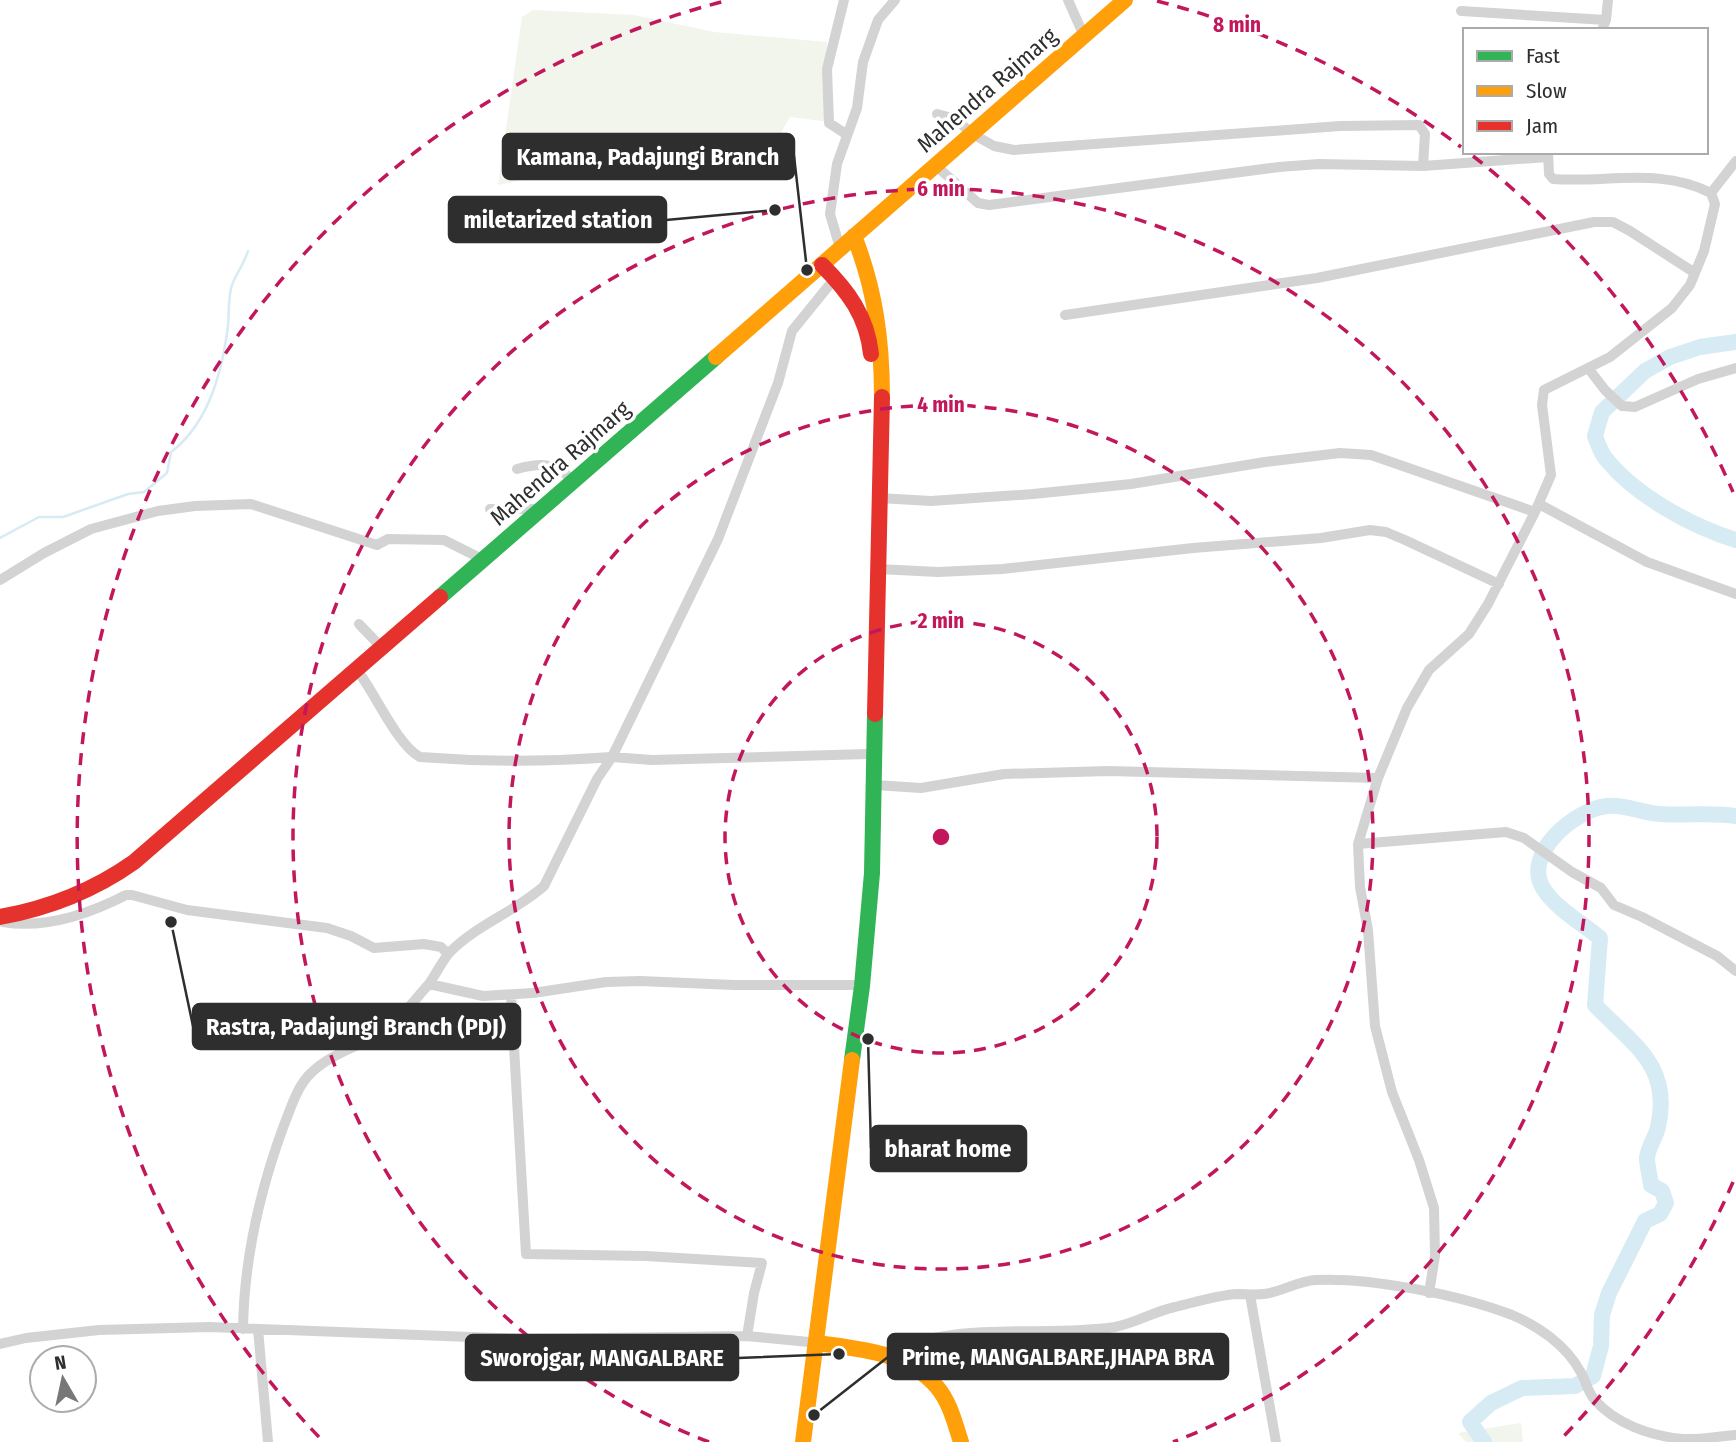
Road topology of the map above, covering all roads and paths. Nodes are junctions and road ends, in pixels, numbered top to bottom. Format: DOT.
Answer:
graph roads {
  1 [pos="844,0"];
  2 [pos="895,0"];
  3 [pos="1068,0"];
  4 [pos="1125,0"];
  5 [pos="1608,0"];
  6 [pos="1461,11"];
  7 [pos="1604,25"];
  8 [pos="1084,36"];
  9 [pos="937,114"];
  10 [pos="971,133"];
  11 [pos="846,134"];
  12 [pos="1548,155"];
  13 [pos="1736,162"];
  14 [pos="935,165"];
  15 [pos="1423,166"];
  16 [pos="1711,193"];
  17 [pos="854,236"];
  18 [pos="840,248"];
  19 [pos="822,265"];
  20 [pos="1695,273"];
  21 [pos="835,278"];
  22 [pos="1065,315"];
  23 [pos="1588,368"];
  24 [pos="1736,368"];
  25 [pos="517,469"];
  26 [pos="574,481"];
  27 [pos="879,498"];
  28 [pos="1537,508"];
  29 [pos="490,509"];
  30 [pos="542,509"];
  31 [pos="482,559"];
  32 [pos="878,569"];
  33 [pos="0,580"];
  34 [pos="1499,584"];
  35 [pos="1736,594"];
  36 [pos="359,624"];
  37 [pos="382,648"];
  38 [pos="357,670"];
  39 [pos="867,754"];
  40 [pos="612,757"];
  41 [pos="1378,778"];
  42 [pos="875,785"];
  43 [pos="1358,844"];
  44 [pos="0,919"];
  45 [pos="448,954"];
  46 [pos="1736,971"];
  47 [pos="429,984"];
  48 [pos="855,985"];
  49 [pos="511,995"];
  50 [pos="1429,1293"];
  51 [pos="1250,1294"];
  52 [pos="243,1329"];
  53 [pos="258,1329"];
  54 [pos="747,1336"];
  55 [pos="813,1343"];
  56 [pos="0,1344"];
  57 [pos="887,1355"];
  58 [pos="1736,1435"];
  59 [pos="268,1442"];
  60 [pos="796,1442"];
  61 [pos="803,1442"];
  62 [pos="961,1442"];
  63 [pos="1276,1442"];
  1 -- 11 [label="street"];
  2 -- 11 [label="street"];
  3 -- 8 [label="street"];
  4 -- 8 [label="main road, Mahendra Rajmarg"];
  5 -- 7 [label="street"];
  6 -- 7 [label="street"];
  8 -- 10 [label="main road, Mahendra Rajmarg"];
  9 -- 10 [label="street"];
  10 -- 14 [label="main road, Mahendra Rajmarg"];
  10 -- 15 [label="street"];
  11 -- 18 [label="street"];
  12 -- 15 [label="street"];
  12 -- 16 [label="street"];
  13 -- 16 [label="street"];
  14 -- 15 [label="street"];
  14 -- 17 [label="main road, Mahendra Rajmarg"];
  16 -- 20 [label="street"];
  17 -- 18 [label="main road, Mahendra Rajmarg"];
  17 -- 27 [label="main road"];
  18 -- 19 [label="main road, Mahendra Rajmarg"];
  19 -- 21 [label="main road"];
  19 -- 26 [label="main road, Mahendra Rajmarg"];
  20 -- 22 [label="street"];
  20 -- 23 [label="street"];
  21 -- 39 [label="main road"];
  21 -- 40 [label="street"];
  23 -- 24 [label="street"];
  23 -- 28 [label="street"];
  25 -- 26 [label="street"];
  26 -- 30 [label="main road, Mahendra Rajmarg"];
  27 -- 28 [label="street"];
  27 -- 32 [label="main road"];
  28 -- 34 [label="street"];
  28 -- 35 [label="street"];
  29 -- 30 [label="street"];
  30 -- 31 [label="main road, Mahendra Rajmarg"];
  31 -- 33 [label="street"];
  31 -- 37 [label="main road, Mahendra Rajmarg"];
  32 -- 34 [label="street"];
  32 -- 42 [label="main road"];
  34 -- 41 [label="street"];
  36 -- 37 [label="street"];
  37 -- 38 [label="main road, Mahendra Rajmarg"];
  38 -- 40 [label="street"];
  38 -- 44 [label="main road, Mahendra Rajmarg"];
  39 -- 40 [label="street"];
  39 -- 48 [label="main road"];
  40 -- 45 [label="street"];
  41 -- 42 [label="street"];
  41 -- 43 [label="street"];
  42 -- 55 [label="main road"];
  43 -- 46 [label="street"];
  43 -- 50 [label="street"];
  44 -- 45 [label="street"];
  45 -- 47 [label="street"];
  47 -- 49 [label="street"];
  47 -- 52 [label="street"];
  48 -- 49 [label="street"];
  48 -- 55 [label="main road"];
  49 -- 54 [label="street"];
  50 -- 51 [label="street"];
  50 -- 58 [label="street"];
  51 -- 57 [label="street"];
  51 -- 63 [label="street"];
  52 -- 53 [label="street"];
  52 -- 56 [label="street"];
  53 -- 54 [label="street"];
  53 -- 59 [label="street"];
  54 -- 55 [label="street"];
  55 -- 57 [label="main road"];
  55 -- 60 [label="main road"];
  55 -- 61 [label="main road"];
  57 -- 62 [label="main road"];
}
